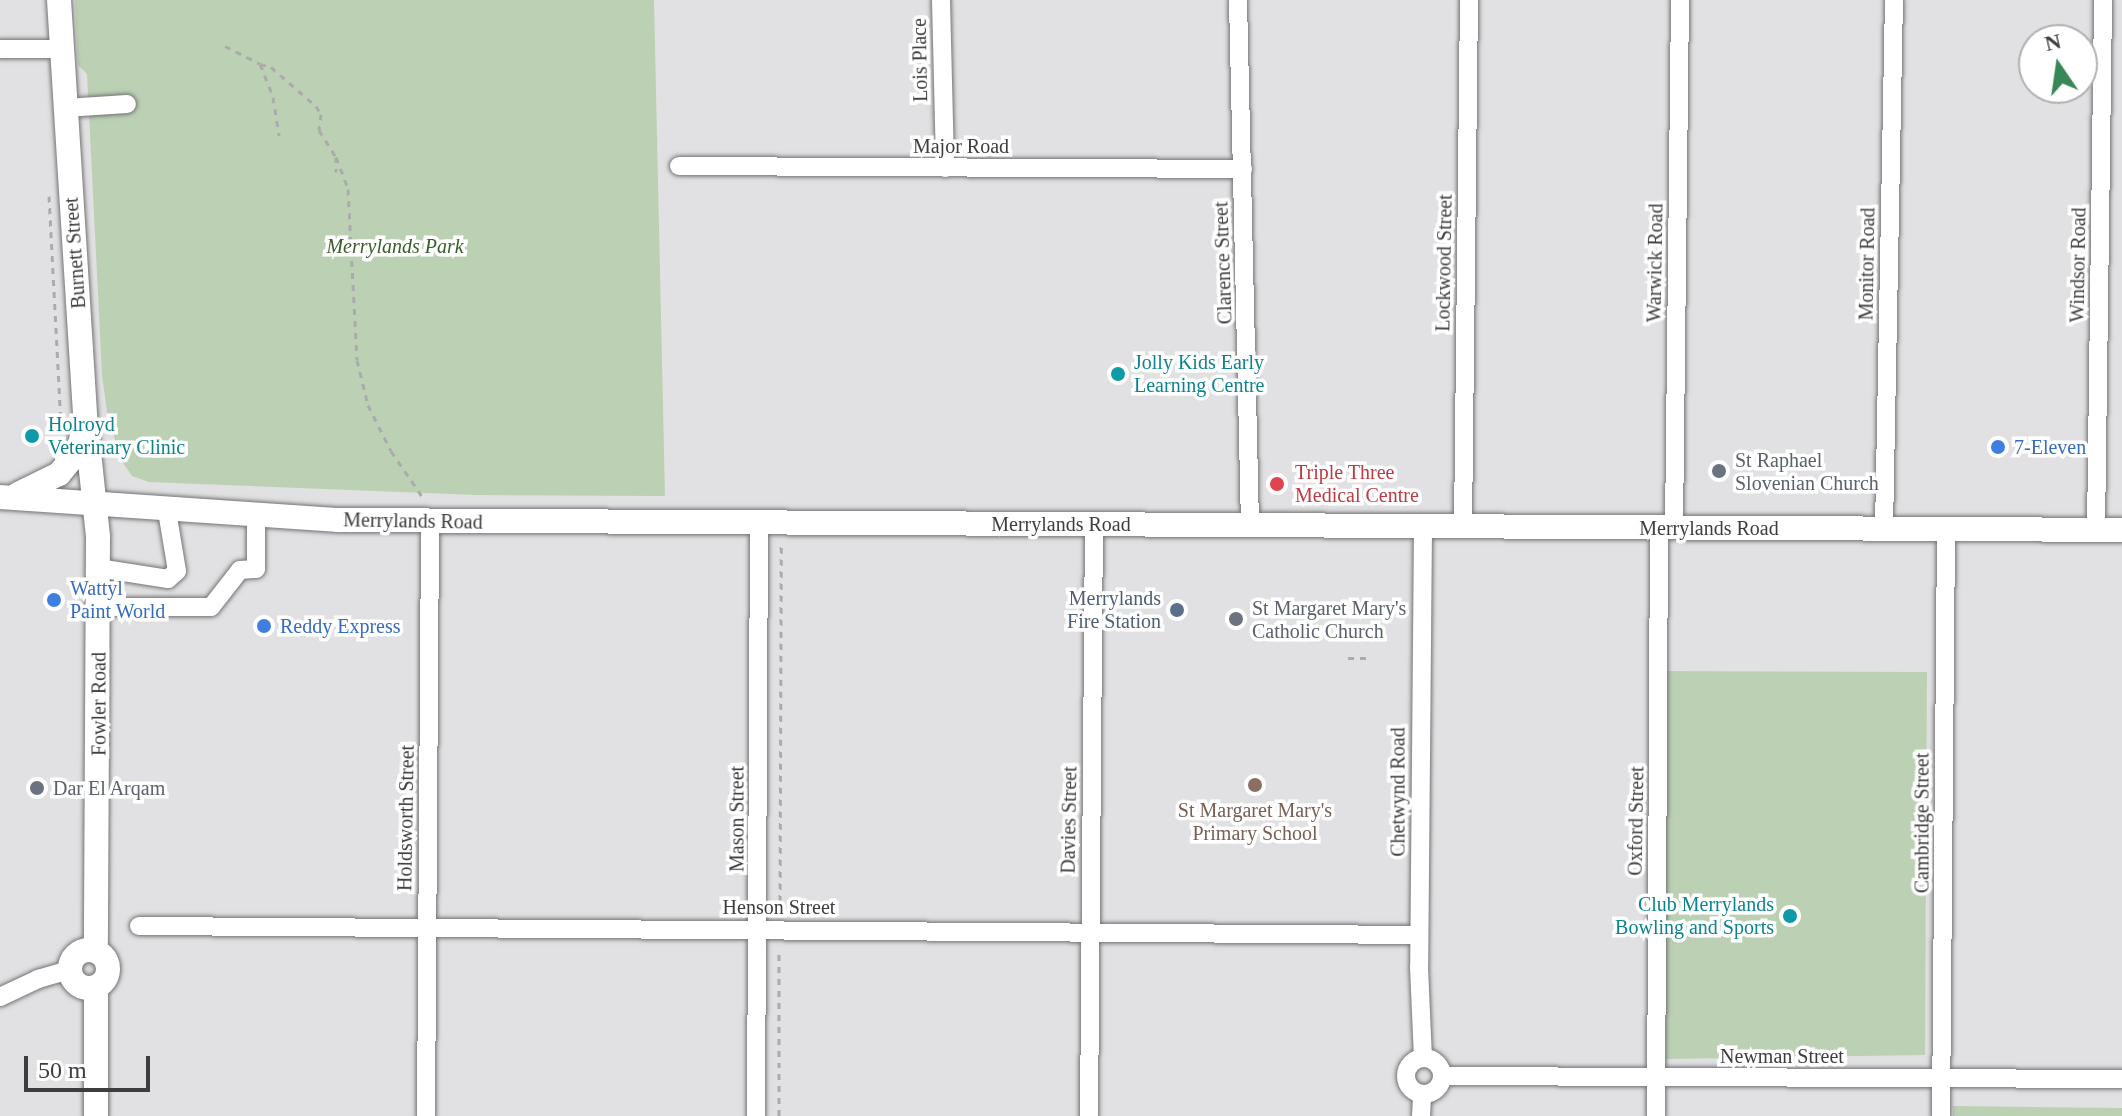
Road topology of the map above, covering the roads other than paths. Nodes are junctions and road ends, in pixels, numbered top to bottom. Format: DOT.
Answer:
graph roads {
  1 [pos="59,0"];
  2 [pos="941,0"];
  3 [pos="1238,0"];
  4 [pos="1469,0"];
  5 [pos="1680,0"];
  6 [pos="1894,0"];
  7 [pos="2103,0"];
  8 [pos="0,49"];
  9 [pos="61,49"];
  10 [pos="127,104"];
  11 [pos="65,108"];
  12 [pos="679,166"];
  13 [pos="945,168"];
  14 [pos="1243,169"];
  15 [pos="86,424"];
  16 [pos="2,497"];
  17 [pos="96,506"];
  18 [pos="427,510"];
  19 [pos="167,511"];
  20 [pos="256,515"];
  21 [pos="759,523"];
  22 [pos="1094,524"];
  23 [pos="1250,525"];
  24 [pos="1423,527"];
  25 [pos="1463,527"];
  26 [pos="1667,528"];
  27 [pos="1884,529"];
  28 [pos="1946,530"];
  29 [pos="2096,530"];
  30 [pos="2122,530"];
  31 [pos="98,568"];
  32 [pos="168,579"];
  33 [pos="169,604"];
  34 [pos="99,607"];
  35 [pos="139,926"];
  36 [pos="758,929"];
  37 [pos="427,930"];
  38 [pos="1090,931"];
  39 [pos="1419,935"];
  40 [pos="96,951"];
  41 [pos="69,970"];
  42 [pos="96,987"];
  43 [pos="0,997"];
  44 [pos="1423,1058"];
  45 [pos="1442,1076"];
  46 [pos="1656,1078"];
  47 [pos="1942,1078"];
  48 [pos="2122,1079"];
  49 [pos="1422,1094"];
  50 [pos="96,1116"];
  51 [pos="426,1116"];
  52 [pos="756,1116"];
  53 [pos="1089,1116"];
  54 [pos="1421,1116"];
  55 [pos="1656,1116"];
  56 [pos="1941,1116"];
  1 -- 9 [label="main road, Burnett Street"];
  2 -- 13 [label="street, Lois Place"];
  3 -- 14 [label="street, Clarence Street"];
  4 -- 25 [label="street, Lockwood Street"];
  5 -- 26 [label="street, Warwick Road"];
  6 -- 27 [label="street, Monitor Road"];
  7 -- 29 [label="street, Windsor Road"];
  8 -- 9 [label="street"];
  9 -- 11 [label="main road, Burnett Street"];
  10 -- 11 [label="street"];
  11 -- 15 [label="main road, Burnett Street"];
  12 -- 13 [label="street, Major Road"];
  13 -- 14 [label="street, Major Road"];
  14 -- 23 [label="street, Clarence Street"];
  15 -- 16 [label="main road"];
  15 -- 17 [label="main road, Burnett Street"];
  16 -- 17 [label="main road, Merrylands Road"];
  17 -- 19 [label="main road, Merrylands Road"];
  17 -- 31 [label="main road, Fowler Road"];
  18 -- 20 [label="main road, Merrylands Road"];
  18 -- 21 [label="main road, Merrylands Road"];
  18 -- 37 [label="street, Holdsworth Street"];
  19 -- 20 [label="main road, Merrylands Road"];
  19 -- 32 [label="street"];
  20 -- 33 [label="street"];
  21 -- 22 [label="main road, Merrylands Road"];
  21 -- 36 [label="street, Mason Street"];
  22 -- 23 [label="main road, Merrylands Road"];
  22 -- 38 [label="street, Davies Street"];
  23 -- 24 [label="main road, Merrylands Road"];
  24 -- 25 [label="main road, Merrylands Road"];
  24 -- 39 [label="street, Chetwynd Road"];
  25 -- 26 [label="main road, Merrylands Road"];
  26 -- 27 [label="main road, Merrylands Road"];
  26 -- 46 [label="street, Oxford Street"];
  27 -- 28 [label="main road, Merrylands Road"];
  28 -- 29 [label="main road, Merrylands Road"];
  28 -- 47 [label="street, Cambridge Street"];
  29 -- 30 [label="main road, Merrylands Road"];
  31 -- 32 [label="street"];
  31 -- 34 [label="main road, Fowler Road"];
  32 -- 33 [label="street"];
  33 -- 34 [label="street"];
  34 -- 40 [label="main road, Fowler Road"];
  35 -- 37 [label="street, Henson Street"];
  36 -- 37 [label="street, Henson Street"];
  36 -- 38 [label="street, Henson Street"];
  36 -- 52 [label="street, Mason Street"];
  37 -- 51 [label="street, Holdsworth Street"];
  38 -- 39 [label="street, Henson Street"];
  38 -- 53 [label="street, Davies Street"];
  39 -- 44 [label="street, Chetwynd Road"];
  40 -- 41 [label="main road"];
  40 -- 42 [label="main road"];
  41 -- 42 [label="main road"];
  41 -- 43 [label="street"];
  42 -- 50 [label="main road"];
  44 -- 45 [label="street"];
  44 -- 49 [label="street"];
  45 -- 46 [label="street, Newman Street"];
  45 -- 49 [label="street"];
  46 -- 47 [label="street, Newman Street"];
  46 -- 55 [label="street, Oxford Street"];
  47 -- 48 [label="street, Newman Street"];
  47 -- 56 [label="street, Cambridge Street"];
  49 -- 54 [label="street"];
}
